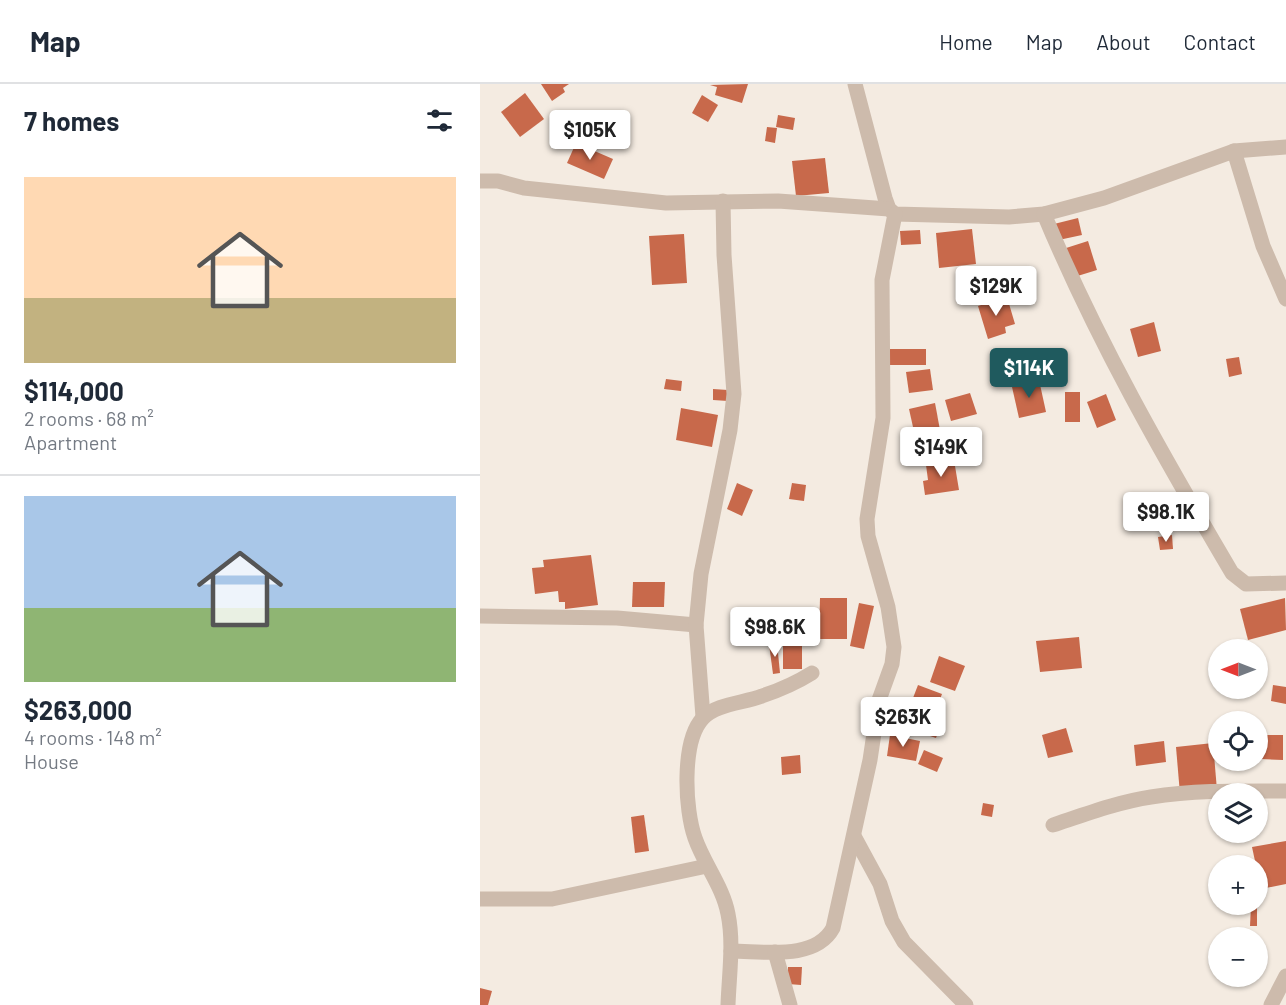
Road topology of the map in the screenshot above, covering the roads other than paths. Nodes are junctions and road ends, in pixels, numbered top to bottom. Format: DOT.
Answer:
graph roads {
  1 [pos="855,84"];
  2 [pos="1286,147"];
  3 [pos="1234,151"];
  4 [pos="480,181"];
  5 [pos="723,201"];
  6 [pos="892,211"];
  7 [pos="1044,214"];
  8 [pos="1286,299"];
  9 [pos="1286,584"];
  10 [pos="480,616"];
  11 [pos="696,625"];
  12 [pos="812,673"];
  13 [pos="703,717"];
  14 [pos="1286,791"];
  15 [pos="1053,825"];
  16 [pos="854,836"];
  17 [pos="707,866"];
  18 [pos="480,899"];
  19 [pos="730,951"];
  20 [pos="775,952"];
  21 [pos="1286,976"];
  22 [pos="728,1005"];
  23 [pos="790,1005"];
  24 [pos="966,1005"];
  25 [pos="1271,1005"];
  1 -- 6 [label="street"];
  2 -- 3 [label="street"];
  3 -- 7 [label="street"];
  3 -- 8 [label="street"];
  4 -- 5 [label="street"];
  5 -- 6 [label="street"];
  5 -- 11 [label="street"];
  6 -- 7 [label="street"];
  6 -- 16 [label="street"];
  7 -- 9 [label="street"];
  10 -- 11 [label="street"];
  11 -- 13 [label="street"];
  12 -- 13 [label="street"];
  13 -- 17 [label="street"];
  14 -- 15 [label="street"];
  16 -- 20 [label="street"];
  16 -- 24 [label="street"];
  17 -- 18 [label="street"];
  17 -- 19 [label="street"];
  19 -- 20 [label="street"];
  19 -- 22 [label="street"];
  20 -- 23 [label="street"];
  21 -- 25 [label="street"];
}
